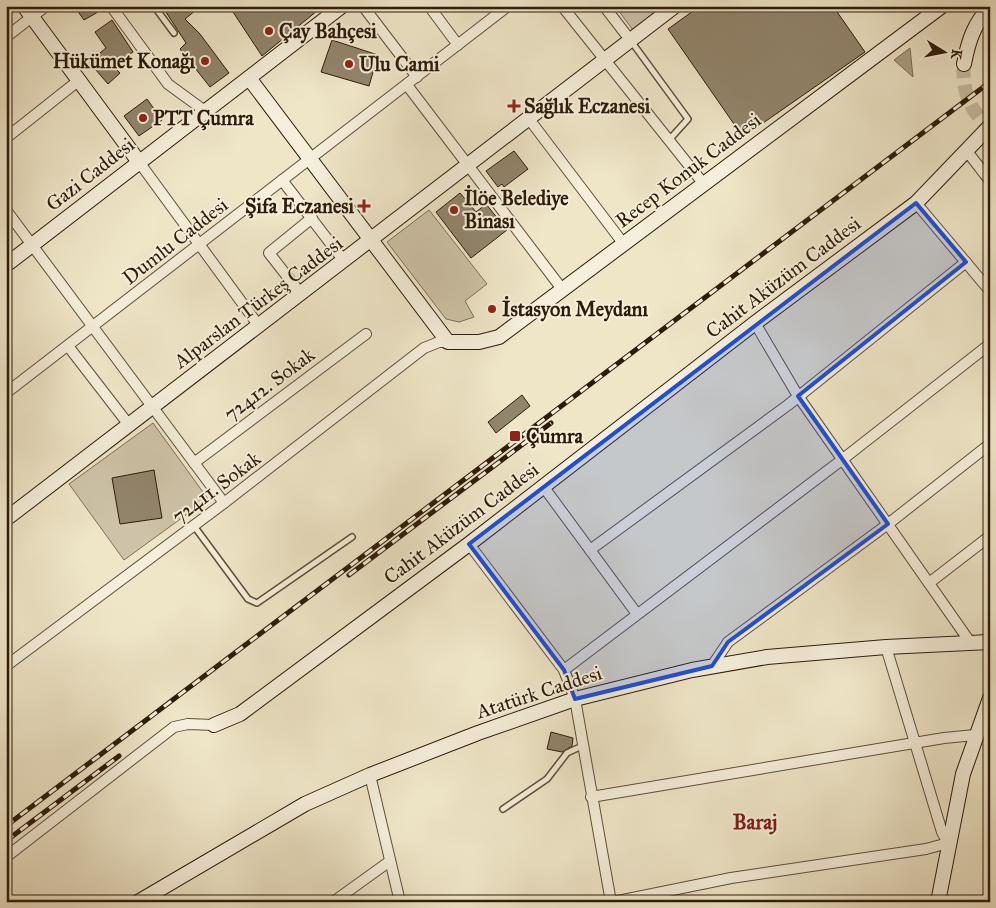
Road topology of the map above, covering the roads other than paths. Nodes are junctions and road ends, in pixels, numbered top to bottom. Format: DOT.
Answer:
graph roads {
  1 [pos="46,6"];
  2 [pos="111,6"];
  3 [pos="154,6"];
  4 [pos="342,6"];
  5 [pos="363,6"];
  6 [pos="508,6"];
  7 [pos="562,6"];
  8 [pos="604,6"];
  9 [pos="675,6"];
  10 [pos="942,6"];
  11 [pos="432,7"];
  12 [pos="990,8"];
  13 [pos="927,11"];
  14 [pos="28,12"];
  15 [pos="174,33"];
  16 [pos="6,37"];
  17 [pos="631,41"];
  18 [pos="458,45"];
  19 [pos="605,60"];
  20 [pos="964,64"];
  21 [pos="417,77"];
  22 [pos="249,78"];
  23 [pos="78,81"];
  24 [pos="407,85"];
  25 [pos="205,111"];
  26 [pos="529,119"];
  27 [pos="990,126"];
  28 [pos="6,138"];
  29 [pos="669,140"];
  30 [pos="966,150"];
  31 [pos="310,159"];
  32 [pos="139,162"];
  33 [pos="469,165"];
  34 [pos="282,180"];
  35 [pos="990,181"];
  36 [pos="703,183"];
  37 [pos="916,202"];
  38 [pos="6,210"];
  39 [pos="312,218"];
  40 [pos="372,240"];
  41 [pos="623,243"];
  42 [pos="32,245"];
  43 [pos="198,245"];
  44 [pos="344,261"];
  45 [pos="966,262"];
  46 [pos="6,265"];
  47 [pos="562,289"];
  48 [pos="990,291"];
  49 [pos="301,294"];
  50 [pos="755,323"];
  51 [pos="259,326"];
  52 [pos="93,327"];
  53 [pos="366,334"];
  54 [pos="448,342"];
  55 [pos="990,344"];
  56 [pos="68,346"];
  57 [pos="6,393"];
  58 [pos="798,396"];
  59 [pos="153,408"];
  60 [pos="129,425"];
  61 [pos="990,444"];
  62 [pos="843,459"];
  63 [pos="194,463"];
  64 [pos="543,486"];
  65 [pos="224,504"];
  66 [pos="6,519"];
  67 [pos="888,524"];
  68 [pos="194,526"];
  69 [pos="990,536"];
  70 [pos="352,537"];
  71 [pos="469,544"];
  72 [pos="590,550"];
  73 [pos="929,583"];
  74 [pos="637,614"];
  75 [pos="970,642"];
  76 [pos="990,642"];
  77 [pos="886,647"];
  78 [pos="6,666"];
  79 [pos="712,666"];
  80 [pos="564,670"];
  81 [pos="990,698"];
  82 [pos="574,699"];
  83 [pos="214,725"];
  84 [pos="975,735"];
  85 [pos="916,743"];
  86 [pos="582,746"];
  87 [pos="370,775"];
  88 [pos="591,797"];
  89 [pos="503,809"];
  90 [pos="948,842"];
  91 [pos="6,857"];
  92 [pos="390,861"];
  93 [pos="138,902"];
  94 [pos="334,902"];
  95 [pos="400,902"];
  96 [pos="612,902"];
  97 [pos="938,902"];
  1 -- 14 [label="street"];
  2 -- 25 [label="street"];
  3 -- 15 [label="lane"];
  4 -- 22 [label="street, Gazi Caddesi"];
  5 -- 21 [label="street"];
  6 -- 18 [label="street, Dumlu Caddesi"];
  7 -- 19 [label="street"];
  8 -- 17 [label="street"];
  9 -- 17 [label="street, Alparslan Türkeş Caddesi"];
  10 -- 13 [label="street, Recep Konuk Caddesi"];
  11 -- 18 [label="street"];
  12 -- 20 [label="street"];
  13 -- 36 [label="street, Recep Konuk Caddesi"];
  14 -- 16 [label="street"];
  14 -- 23 [label="street"];
  17 -- 19 [label="street, Alparslan Türkeş Caddesi"];
  17 -- 29 [label="lane"];
  18 -- 21 [label="street, Dumlu Caddesi"];
  19 -- 26 [label="street, Alparslan Türkeş Caddesi"];
  19 -- 29 [label="street"];
  21 -- 24 [label="street, Dumlu Caddesi"];
  22 -- 25 [label="street, Gazi Caddesi"];
  22 -- 31 [label="street"];
  23 -- 28 [label="street"];
  23 -- 32 [label="street"];
  24 -- 31 [label="street, Dumlu Caddesi"];
  24 -- 33 [label="street"];
  25 -- 32 [label="street, Gazi Caddesi"];
  26 -- 33 [label="street, Alparslan Türkeş Caddesi"];
  26 -- 41 [label="street"];
  27 -- 30 [label="street, Cahit Aküzüm Caddesi"];
  29 -- 36 [label="street"];
  30 -- 35 [label="street"];
  30 -- 37 [label="street, Cahit Aküzüm Caddesi"];
  31 -- 34 [label="street, Dumlu Caddesi"];
  31 -- 40 [label="street"];
  32 -- 42 [label="street, Gazi Caddesi"];
  32 -- 43 [label="street"];
  33 -- 40 [label="street, Alparslan Türkeş Caddesi"];
  33 -- 47 [label="street"];
  34 -- 39 [label="street"];
  34 -- 43 [label="street, Dumlu Caddesi"];
  36 -- 41 [label="street, Recep Konuk Caddesi"];
  37 -- 45 [label="street"];
  37 -- 50 [label="street, Cahit Aküzüm Caddesi"];
  38 -- 42 [label="street"];
  39 -- 44 [label="street"];
  39 -- 49 [label="street"];
  40 -- 44 [label="street, Alparslan Türkeş Caddesi"];
  40 -- 54 [label="street"];
  41 -- 47 [label="street, Recep Konuk Caddesi"];
  42 -- 46 [label="street, Gazi Caddesi"];
  42 -- 52 [label="street"];
  43 -- 51 [label="street"];
  43 -- 52 [label="street, Dumlu Caddesi"];
  44 -- 49 [label="street, Alparslan Türkeş Caddesi"];
  45 -- 48 [label="street"];
  45 -- 58 [label="street"];
  47 -- 54 [label="street, Recep Konuk Caddesi"];
  49 -- 51 [label="street, Alparslan Türkeş Caddesi"];
  50 -- 58 [label="street"];
  50 -- 64 [label="street, Cahit Aküzüm Caddesi"];
  51 -- 59 [label="street, Alparslan Türkeş Caddesi"];
  52 -- 56 [label="street, Dumlu Caddesi"];
  52 -- 59 [label="street"];
  53 -- 63 [label="street, 72412. Sokak"];
  54 -- 65 [label="street, 72411. Sokak"];
  55 -- 62 [label="street"];
  56 -- 57 [label="street, Dumlu Caddesi"];
  56 -- 60 [label="street"];
  58 -- 62 [label="street"];
  58 -- 72 [label="street"];
  59 -- 60 [label="street, Alparslan Türkeş Caddesi"];
  59 -- 63 [label="street"];
  60 -- 66 [label="street, Alparslan Türkeş Caddesi"];
  61 -- 67 [label="street"];
  62 -- 67 [label="street"];
  62 -- 74 [label="street"];
  63 -- 65 [label="street"];
  64 -- 71 [label="street, Cahit Aküzüm Caddesi"];
  64 -- 72 [label="street"];
  65 -- 68 [label="street, 72411. Sokak"];
  67 -- 73 [label="street"];
  67 -- 79 [label="street"];
  68 -- 70 [label="lane"];
  68 -- 78 [label="street, 72411. Sokak"];
  69 -- 73 [label="street"];
  71 -- 80 [label="street"];
  71 -- 83 [label="street, Cahit Aküzüm Caddesi"];
  72 -- 74 [label="street"];
  73 -- 75 [label="street"];
  74 -- 80 [label="street"];
  75 -- 76 [label="street, Atatürk Caddesi"];
  75 -- 77 [label="street, Atatürk Caddesi"];
  77 -- 79 [label="street, Atatürk Caddesi"];
  77 -- 85 [label="street"];
  79 -- 82 [label="street, Atatürk Caddesi"];
  80 -- 82 [label="street"];
  81 -- 84 [label="street"];
  82 -- 86 [label="street"];
  82 -- 87 [label="street, Atatürk Caddesi"];
  83 -- 91 [label="street, Cahit Aküzüm Caddesi"];
  84 -- 85 [label="street"];
  84 -- 90 [label="street"];
  85 -- 88 [label="street"];
  85 -- 90 [label="street"];
  86 -- 88 [label="street"];
  86 -- 89 [label="lane"];
  87 -- 92 [label="street"];
  87 -- 93 [label="street, Atatürk Caddesi"];
  88 -- 96 [label="street"];
  90 -- 96 [label="street"];
  90 -- 97 [label="street"];
  92 -- 94 [label="street"];
  92 -- 95 [label="street"];
}
